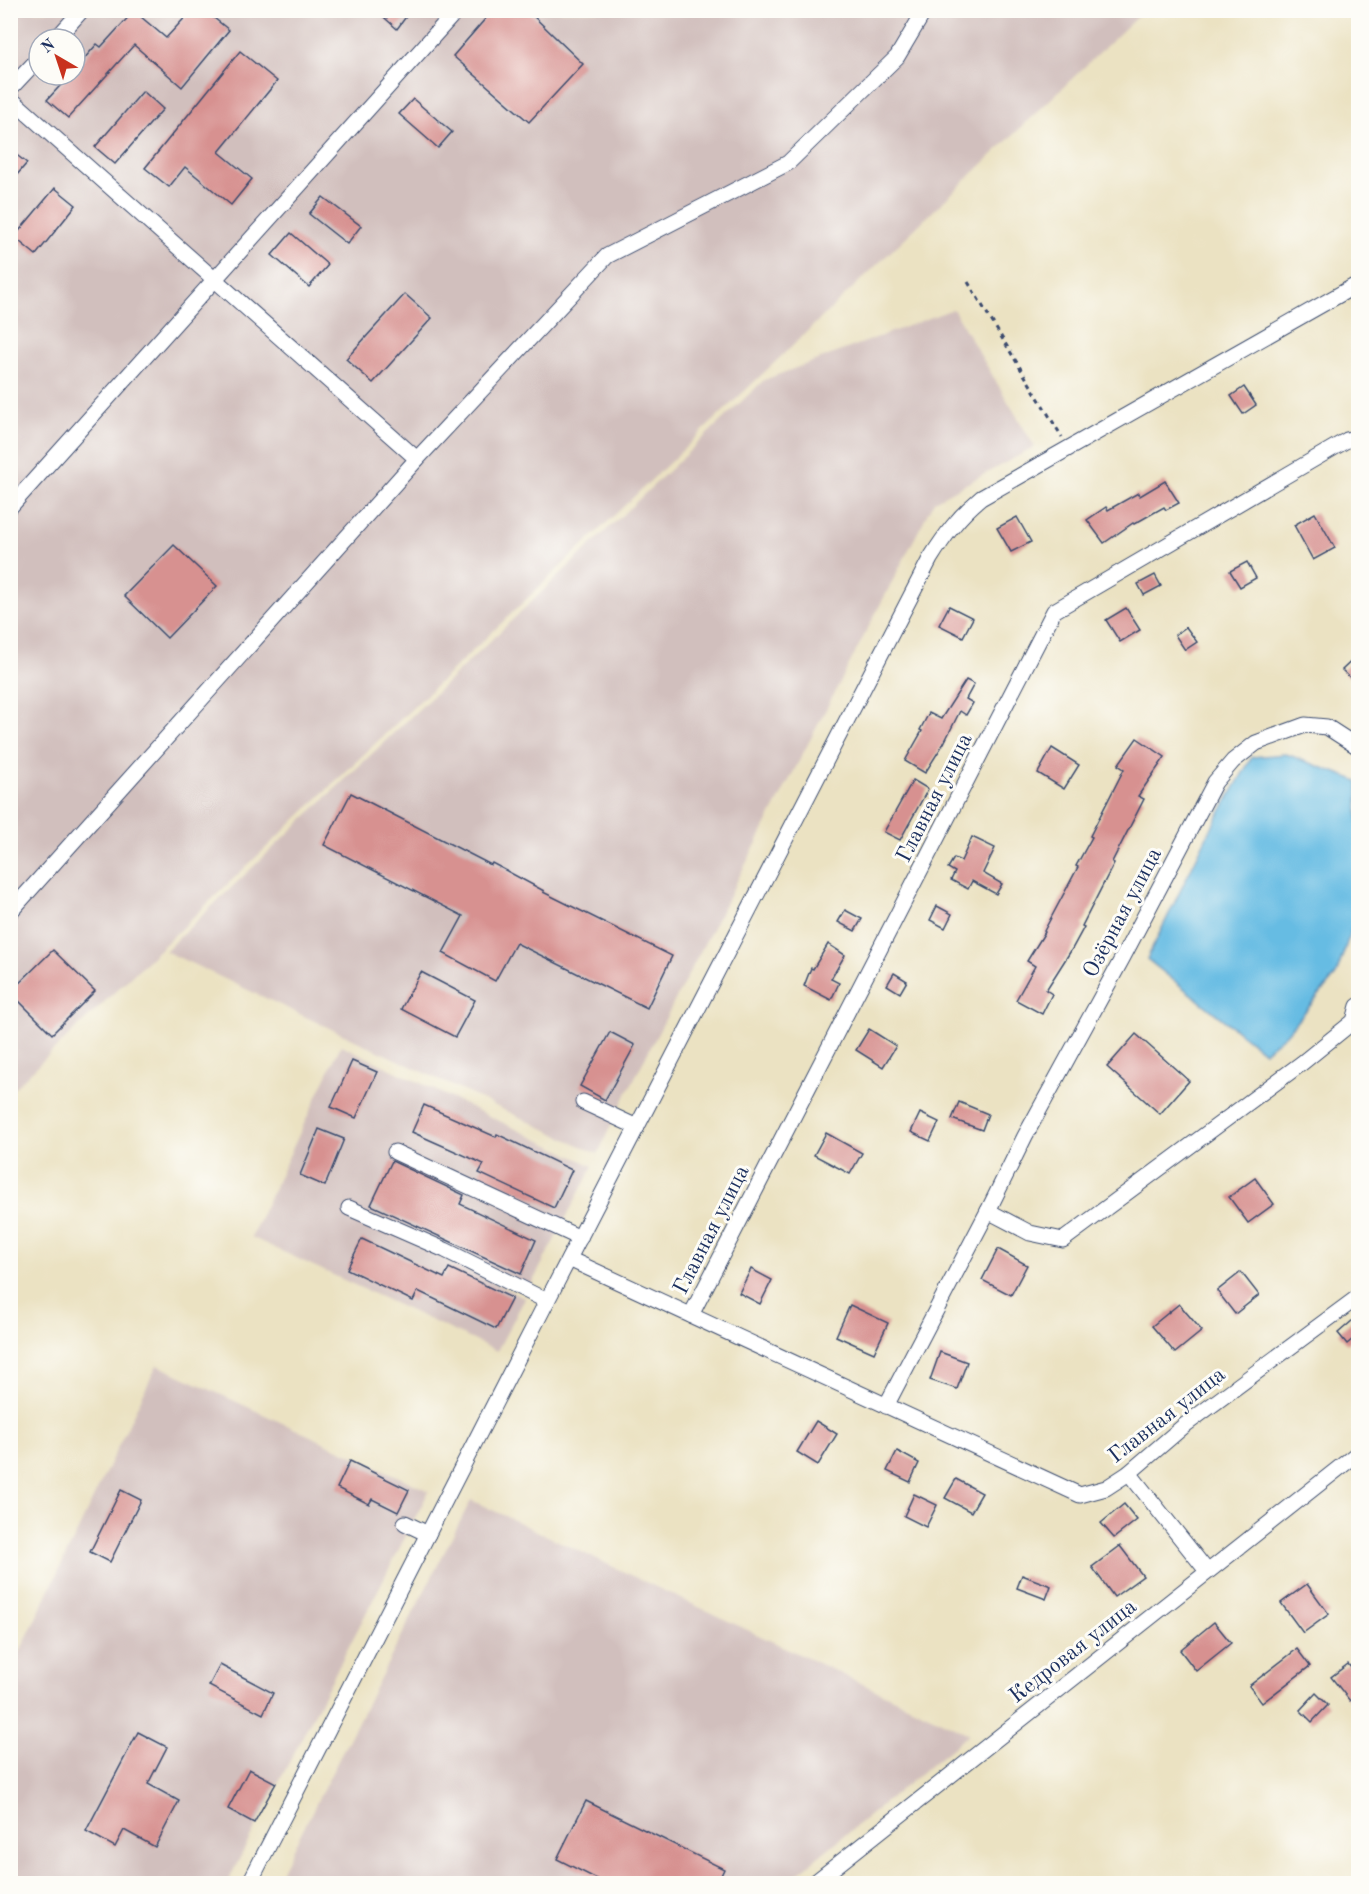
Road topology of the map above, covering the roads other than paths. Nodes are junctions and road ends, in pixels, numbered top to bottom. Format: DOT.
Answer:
graph roads {
  1 [pos="82,10"];
  2 [pos="457,10"];
  3 [pos="925,10"];
  4 [pos="67,27"];
  5 [pos="27,71"];
  6 [pos="10,89"];
  7 [pos="10,98"];
  8 [pos="216,280"];
  9 [pos="1359,284"];
  10 [pos="1359,437"];
  11 [pos="417,459"];
  12 [pos="10,507"];
  13 [pos="1356,739"];
  14 [pos="10,912"];
  15 [pos="1359,1006"];
  16 [pos="583,1102"];
  17 [pos="637,1127"];
  18 [pos="395,1152"];
  19 [pos="349,1208"];
  20 [pos="988,1212"];
  21 [pos="580,1238"];
  22 [pos="569,1259"];
  23 [pos="1359,1297"];
  24 [pos="547,1301"];
  25 [pos="691,1315"];
  26 [pos="886,1406"];
  27 [pos="1359,1453"];
  28 [pos="1129,1473"];
  29 [pos="405,1523"];
  30 [pos="428,1534"];
  31 [pos="1207,1571"];
  32 [pos="249,1884"];
  33 [pos="813,1884"];
  1 -- 4 [label="street"];
  2 -- 8 [label="street"];
  3 -- 11 [label="street"];
  5 -- 6 [label="street"];
  7 -- 8 [label="street"];
  8 -- 11 [label="street"];
  8 -- 12 [label="street"];
  9 -- 17 [label="street"];
  10 -- 25 [label="street, Главная улица"];
  11 -- 14 [label="street"];
  13 -- 20 [label="street, Озёрная улица"];
  15 -- 20 [label="street"];
  16 -- 17 [label="street"];
  17 -- 21 [label="street"];
  18 -- 21 [label="street"];
  19 -- 24 [label="street"];
  20 -- 26 [label="street, Озёрная улица"];
  21 -- 22 [label="street"];
  22 -- 24 [label="street"];
  22 -- 25 [label="street, Главная улица"];
  23 -- 28 [label="street, Главная улица"];
  24 -- 30 [label="street"];
  25 -- 26 [label="street, Главная улица"];
  26 -- 28 [label="street, Главная улица"];
  27 -- 31 [label="street, Кедровая улица"];
  28 -- 31 [label="street"];
  29 -- 30 [label="street"];
  30 -- 32 [label="street"];
  31 -- 33 [label="street, Кедровая улица"];
}
